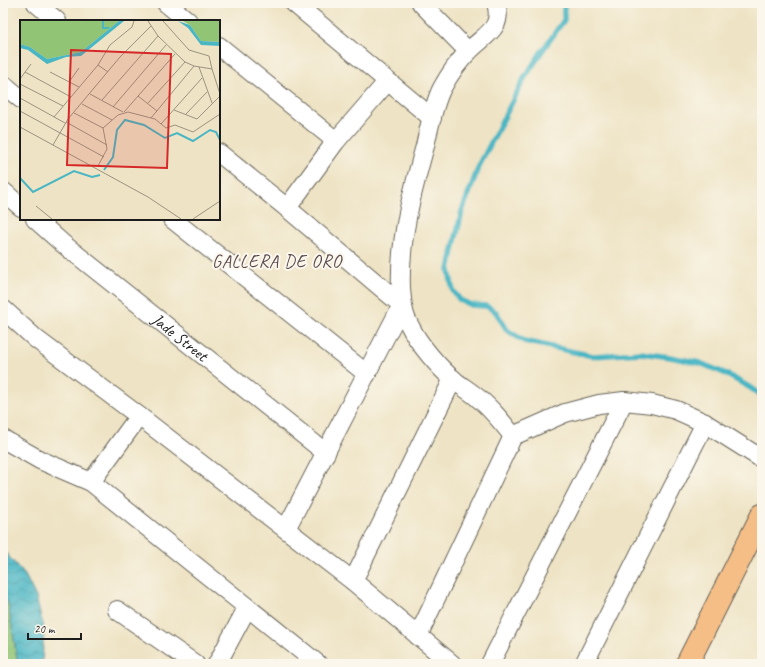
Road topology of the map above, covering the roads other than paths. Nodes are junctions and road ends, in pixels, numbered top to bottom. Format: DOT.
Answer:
graph roads {
  1 [pos="36,3"];
  2 [pos="166,3"];
  3 [pos="294,3"];
  4 [pos="421,3"];
  5 [pos="496,3"];
  6 [pos="56,20"];
  7 [pos="187,20"];
  8 [pos="220,47"];
  9 [pos="468,51"];
  10 [pos="387,82"];
  11 [pos="3,84"];
  12 [pos="20,98"];
  13 [pos="432,118"];
  14 [pos="336,141"];
  15 [pos="220,154"];
  16 [pos="3,191"];
  17 [pos="20,206"];
  18 [pos="287,208"];
  19 [pos="36,220"];
  20 [pos="173,220"];
  21 [pos="402,305"];
  22 [pos="3,309"];
  23 [pos="366,374"];
  24 [pos="453,379"];
  25 [pos="624,401"];
  26 [pos="139,416"];
  27 [pos="705,423"];
  28 [pos="513,436"];
  29 [pos="3,439"];
  30 [pos="326,453"];
  31 [pos="762,459"];
  32 [pos="92,482"];
  33 [pos="762,514"];
  34 [pos="286,529"];
  35 [pos="353,581"];
  36 [pos="246,608"];
  37 [pos="117,610"];
  38 [pos="418,636"];
  39 [pos="314,663"];
  40 [pos="195,664"];
  41 [pos="217,664"];
  42 [pos="452,664"];
  43 [pos="490,664"];
  44 [pos="584,664"];
  45 [pos="687,664"];
  1 -- 6 [label="street"];
  2 -- 7 [label="street"];
  3 -- 10 [label="street"];
  4 -- 9 [label="street"];
  5 -- 9 [label="street"];
  8 -- 14 [label="street"];
  9 -- 13 [label="street"];
  10 -- 13 [label="street"];
  10 -- 14 [label="street"];
  11 -- 12 [label="street"];
  13 -- 21 [label="street"];
  14 -- 18 [label="street"];
  15 -- 18 [label="street"];
  16 -- 17 [label="street"];
  18 -- 21 [label="street"];
  19 -- 30 [label="street, Jade Street"];
  20 -- 23 [label="street"];
  21 -- 23 [label="street"];
  21 -- 24 [label="street"];
  22 -- 26 [label="street"];
  23 -- 30 [label="street"];
  24 -- 28 [label="street"];
  24 -- 35 [label="street"];
  25 -- 27 [label="street"];
  25 -- 28 [label="street"];
  25 -- 43 [label="street"];
  26 -- 32 [label="street"];
  26 -- 34 [label="street"];
  27 -- 31 [label="street"];
  27 -- 44 [label="street"];
  28 -- 38 [label="street"];
  29 -- 32 [label="street"];
  30 -- 34 [label="street"];
  32 -- 36 [label="street"];
  33 -- 45 [label="main road"];
  34 -- 35 [label="street"];
  35 -- 38 [label="street"];
  36 -- 39 [label="street"];
  36 -- 41 [label="street"];
  37 -- 40 [label="street"];
  38 -- 42 [label="street"];
}
